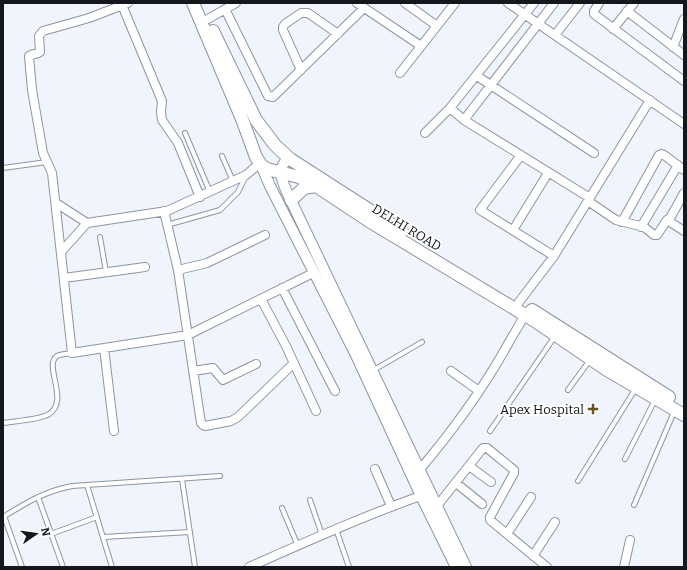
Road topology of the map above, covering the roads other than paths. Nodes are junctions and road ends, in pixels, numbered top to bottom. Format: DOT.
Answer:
graph roads {
  1 [pos="193,3"];
  2 [pos="200,3"];
  3 [pos="236,3"];
  4 [pos="357,3"];
  5 [pos="405,3"];
  6 [pos="455,3"];
  7 [pos="508,3"];
  8 [pos="534,3"];
  9 [pos="554,3"];
  10 [pos="580,3"];
  11 [pos="599,3"];
  12 [pos="634,3"];
  13 [pos="125,4"];
  14 [pos="364,8"];
  15 [pos="225,9"];
  16 [pos="627,12"];
  17 [pos="525,15"];
  18 [pos="208,19"];
  19 [pos="684,19"];
  20 [pos="538,24"];
  21 [pos="437,26"];
  22 [pos="613,29"];
  23 [pos="338,34"];
  24 [pos="555,35"];
  25 [pos="422,46"];
  26 [pos="673,47"];
  27 [pos="684,55"];
  28 [pos="302,70"];
  29 [pos="400,73"];
  30 [pos="477,76"];
  31 [pos="684,80"];
  32 [pos="490,86"];
  33 [pos="650,100"];
  34 [pos="450,108"];
  35 [pos="464,120"];
  36 [pos="684,124"];
  37 [pos="263,130"];
  38 [pos="185,133"];
  39 [pos="425,133"];
  40 [pos="249,139"];
  41 [pos="594,153"];
  42 [pos="521,155"];
  43 [pos="222,156"];
  44 [pos="289,158"];
  45 [pos="47,162"];
  46 [pos="261,164"];
  47 [pos="681,167"];
  48 [pos="3,168"];
  49 [pos="280,173"];
  50 [pos="548,173"];
  51 [pos="246,175"];
  52 [pos="233,181"];
  53 [pos="315,186"];
  54 [pos="210,192"];
  55 [pos="684,193"];
  56 [pos="200,196"];
  57 [pos="291,200"];
  58 [pos="589,200"];
  59 [pos="56,203"];
  60 [pos="164,212"];
  61 [pos="669,220"];
  62 [pos="622,222"];
  63 [pos="87,223"];
  64 [pos="167,225"];
  65 [pos="641,227"];
  66 [pos="513,230"];
  67 [pos="684,231"];
  68 [pos="265,235"];
  69 [pos="100,237"];
  70 [pos="61,252"];
  71 [pos="554,256"];
  72 [pos="145,267"];
  73 [pos="178,270"];
  74 [pos="106,273"];
  75 [pos="313,273"];
  76 [pos="64,278"];
  77 [pos="282,288"];
  78 [pos="261,299"];
  79 [pos="522,308"];
  80 [pos="188,335"];
  81 [pos="555,336"];
  82 [pos="422,342"];
  83 [pos="104,348"];
  84 [pos="72,353"];
  85 [pos="591,359"];
  86 [pos="294,363"];
  87 [pos="256,364"];
  88 [pos="372,370"];
  89 [pos="193,371"];
  90 [pos="451,371"];
  91 [pos="637,387"];
  92 [pos="568,390"];
  93 [pos="335,391"];
  94 [pos="479,391"];
  95 [pos="656,398"];
  96 [pos="681,410"];
  97 [pos="316,411"];
  98 [pos="3,421"];
  99 [pos="114,431"];
  100 [pos="490,431"];
  101 [pos="625,459"];
  102 [pos="469,466"];
  103 [pos="375,469"];
  104 [pos="420,470"];
  105 [pos="220,476"];
  106 [pos="182,478"];
  107 [pos="412,478"];
  108 [pos="578,481"];
  109 [pos="491,482"];
  110 [pos="456,483"];
  111 [pos="87,484"];
  112 [pos="426,494"];
  113 [pos="38,497"];
  114 [pos="531,497"];
  115 [pos="310,500"];
  116 [pos="482,504"];
  117 [pos="634,505"];
  118 [pos="392,506"];
  119 [pos="437,506"];
  120 [pos="282,508"];
  121 [pos="3,517"];
  122 [pos="97,517"];
  123 [pos="554,522"];
  124 [pos="336,529"];
  125 [pos="190,532"];
  126 [pos="51,534"];
  127 [pos="507,534"];
  128 [pos="322,535"];
  129 [pos="103,537"];
  130 [pos="630,540"];
  131 [pos="298,546"];
  132 [pos="533,556"];
  133 [pos="544,566"];
  134 [pos="22,567"];
  135 [pos="63,567"];
  136 [pos="112,567"];
  137 [pos="195,567"];
  138 [pos="249,567"];
  139 [pos="349,567"];
  140 [pos="454,567"];
  141 [pos="466,567"];
  142 [pos="624,567"];
  1 -- 40 [label="main road"];
  2 -- 18 [label="main road"];
  3 -- 15 [label="street"];
  4 -- 14 [label="street"];
  5 -- 21 [label="street"];
  6 -- 21 [label="street"];
  7 -- 17 [label="street"];
  8 -- 17 [label="street"];
  9 -- 20 [label="street"];
  10 -- 24 [label="street"];
  11 -- 22 [label="street"];
  12 -- 16 [label="street"];
  13 -- 45 [label="street"];
  13 -- 56 [label="street"];
  14 -- 23 [label="street"];
  14 -- 25 [label="street"];
  15 -- 18 [label="street"];
  15 -- 28 [label="street"];
  16 -- 22 [label="street"];
  16 -- 26 [label="street"];
  17 -- 20 [label="street"];
  17 -- 30 [label="street"];
  18 -- 37 [label="main road"];
  19 -- 26 [label="street"];
  20 -- 24 [label="street"];
  20 -- 32 [label="street"];
  21 -- 25 [label="street"];
  22 -- 31 [label="street"];
  23 -- 28 [label="street"];
  23 -- 28 [label="street"];
  24 -- 33 [label="street"];
  25 -- 29 [label="street"];
  26 -- 27 [label="street"];
  30 -- 32 [label="street"];
  30 -- 34 [label="street"];
  32 -- 35 [label="street"];
  32 -- 41 [label="street"];
  33 -- 36 [label="street"];
  33 -- 58 [label="street"];
  34 -- 35 [label="street"];
  34 -- 39 [label="street"];
  35 -- 42 [label="street"];
  37 -- 40 [label="main road"];
  37 -- 44 [label="main road"];
  38 -- 54 [label="lane"];
  40 -- 46 [label="main road"];
  42 -- 50 [label="street"];
  42 -- 66 [label="street"];
  43 -- 52 [label="lane"];
  44 -- 49 [label="street"];
  44 -- 79 [label="main road"];
  45 -- 48 [label="lane"];
  45 -- 59 [label="street"];
  46 -- 49 [label="main road, DELHI ROAD"];
  46 -- 51 [label="street"];
  46 -- 75 [label="street"];
  47 -- 62 [label="street"];
  47 -- 65 [label="street"];
  49 -- 53 [label="main road, DELHI ROAD"];
  49 -- 57 [label="street"];
  50 -- 58 [label="street"];
  50 -- 66 [label="street"];
  51 -- 52 [label="street"];
  51 -- 64 [label="lane"];
  52 -- 54 [label="street"];
  53 -- 57 [label="main road"];
  53 -- 79 [label="main road, DELHI ROAD"];
  54 -- 56 [label="street"];
  55 -- 61 [label="street"];
  56 -- 60 [label="street"];
  57 -- 88 [label="street"];
  58 -- 62 [label="street"];
  58 -- 71 [label="street"];
  59 -- 63 [label="street"];
  59 -- 70 [label="street"];
  60 -- 63 [label="street"];
  60 -- 64 [label="street"];
  61 -- 65 [label="street"];
  61 -- 67 [label="street"];
  62 -- 65 [label="street"];
  63 -- 70 [label="street"];
  64 -- 73 [label="street"];
  66 -- 71 [label="street"];
  68 -- 73 [label="street"];
  69 -- 74 [label="lane"];
  70 -- 76 [label="street"];
  71 -- 79 [label="street"];
  72 -- 74 [label="street"];
  73 -- 80 [label="street"];
  74 -- 76 [label="street"];
  75 -- 77 [label="street"];
  75 -- 107 [label="street"];
  76 -- 84 [label="street"];
  77 -- 78 [label="street"];
  77 -- 93 [label="street"];
  78 -- 80 [label="street"];
  78 -- 86 [label="street"];
  79 -- 81 [label="main road, DELHI ROAD"];
  79 -- 94 [label="street"];
  79 -- 96 [label="main road"];
  80 -- 83 [label="street"];
  80 -- 89 [label="street"];
  81 -- 85 [label="main road, DELHI ROAD"];
  81 -- 100 [label="lane"];
  82 -- 88 [label="lane"];
  83 -- 84 [label="street"];
  83 -- 99 [label="street"];
  84 -- 98 [label="lane"];
  85 -- 91 [label="main road, DELHI ROAD"];
  85 -- 92 [label="lane"];
  86 -- 89 [label="street"];
  86 -- 97 [label="street"];
  87 -- 89 [label="street"];
  88 -- 104 [label="street"];
  90 -- 94 [label="street"];
  91 -- 95 [label="main road, DELHI ROAD"];
  91 -- 108 [label="lane"];
  94 -- 104 [label="street"];
  95 -- 96 [label="main road, DELHI ROAD"];
  95 -- 101 [label="lane"];
  96 -- 117 [label="lane"];
  102 -- 109 [label="street"];
  102 -- 110 [label="street"];
  102 -- 127 [label="street"];
  103 -- 118 [label="street"];
  104 -- 107 [label="street"];
  104 -- 112 [label="street"];
  105 -- 106 [label="lane"];
  106 -- 111 [label="lane"];
  106 -- 125 [label="lane"];
  107 -- 112 [label="street"];
  110 -- 116 [label="street"];
  110 -- 119 [label="street"];
  111 -- 113 [label="lane"];
  111 -- 122 [label="lane"];
  112 -- 118 [label="street"];
  112 -- 119 [label="street"];
  112 -- 140 [label="street"];
  113 -- 121 [label="lane"];
  113 -- 126 [label="lane"];
  114 -- 127 [label="street"];
  115 -- 128 [label="lane"];
  118 -- 124 [label="street"];
  119 -- 141 [label="street"];
  120 -- 131 [label="lane"];
  121 -- 134 [label="lane"];
  122 -- 126 [label="lane"];
  122 -- 129 [label="lane"];
  123 -- 132 [label="street"];
  124 -- 128 [label="street"];
  124 -- 139 [label="lane"];
  125 -- 129 [label="lane"];
  125 -- 137 [label="lane"];
  126 -- 135 [label="lane"];
  127 -- 132 [label="street"];
  128 -- 131 [label="street"];
  129 -- 136 [label="lane"];
  130 -- 142 [label="street"];
  131 -- 138 [label="street"];
  132 -- 133 [label="street"];
}
